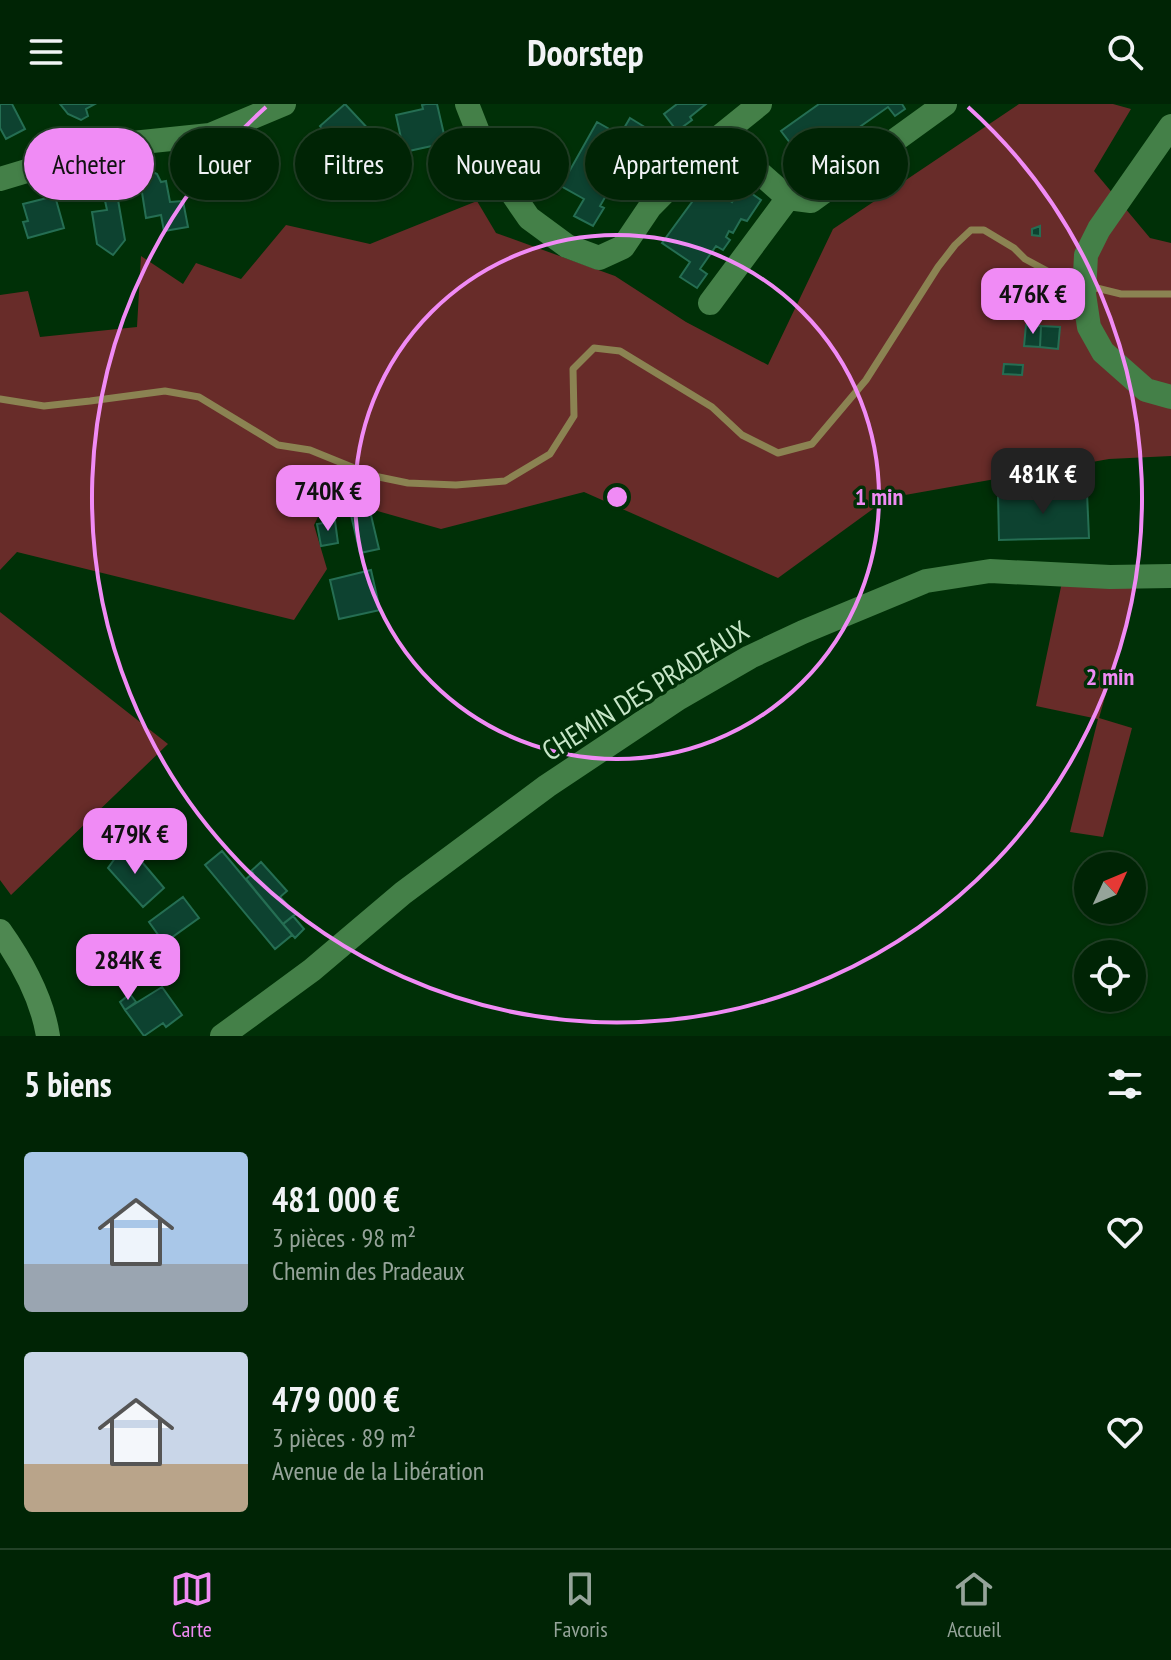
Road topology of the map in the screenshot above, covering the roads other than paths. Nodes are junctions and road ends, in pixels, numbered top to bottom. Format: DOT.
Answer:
graph roads {
  1 [pos="284,104"];
  2 [pos="467,104"];
  3 [pos="760,104"];
  4 [pos="945,104"];
  5 [pos="1171,126"];
  6 [pos="730,128"];
  7 [pos="908,131"];
  8 [pos="0,179"];
  9 [pos="767,179"];
  10 [pos="783,194"];
  11 [pos="657,200"];
  12 [pos="787,200"];
  13 [pos="710,303"];
  14 [pos="1171,397"];
  15 [pos="1171,576"];
  16 [pos="0,931"];
  17 [pos="48,1036"];
  18 [pos="222,1036"];
  1 -- 8 [label="street"];
  2 -- 11 [label="street"];
  3 -- 6 [label="street"];
  4 -- 7 [label="street"];
  5 -- 14 [label="street"];
  9 -- 10 [label="street"];
  12 -- 13 [label="street"];
  15 -- 18 [label="street, CHEMIN DES PRADEAUX"];
  16 -- 17 [label="main road"];
}
